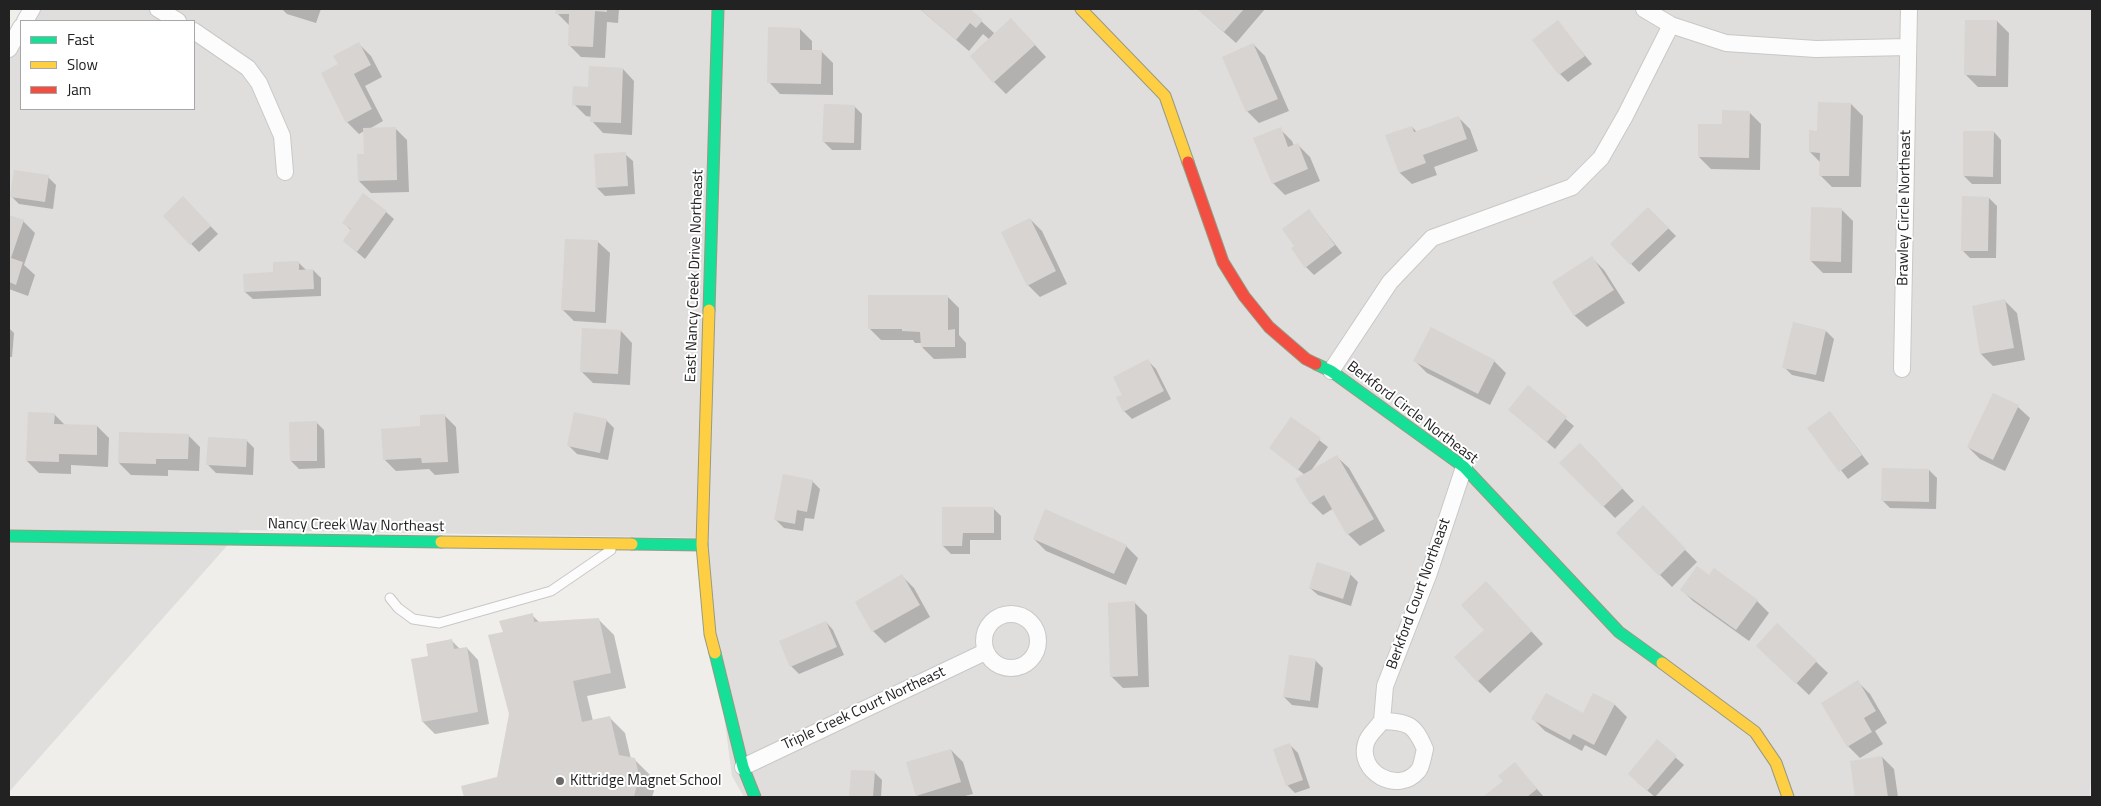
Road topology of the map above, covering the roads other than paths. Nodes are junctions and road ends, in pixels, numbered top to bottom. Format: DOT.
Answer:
graph roads {
  1 [pos="32,9"];
  2 [pos="158,9"];
  3 [pos="718,9"];
  4 [pos="1081,9"];
  5 [pos="1644,9"];
  6 [pos="1909,9"];
  7 [pos="26,20"];
  8 [pos="176,20"];
  9 [pos="1671,25"];
  10 [pos="20,30"];
  11 [pos="195,32"];
  12 [pos="1908,46"];
  13 [pos="9,49"];
  14 [pos="285,172"];
  15 [pos="1902,369"];
  16 [pos="1331,371"];
  17 [pos="1464,467"];
  18 [pos="9,536"];
  19 [pos="624,543"];
  20 [pos="702,545"];
  21 [pos="390,598"];
  22 [pos="985,652"];
  23 [pos="1382,721"];
  24 [pos="743,766"];
  25 [pos="755,797"];
  26 [pos="1788,797"];
  1 -- 7 [label="street"];
  2 -- 8 [label="street"];
  3 -- 20 [label="street, East Nancy Creek Drive Northeast"];
  4 -- 16 [label="street, Berkford Circle Northeast"];
  5 -- 9 [label="street"];
  6 -- 12 [label="street, Brawley Circle Northeast"];
  9 -- 12 [label="street"];
  9 -- 16 [label="street"];
  10 -- 13 [label="street"];
  11 -- 14 [label="street"];
  12 -- 15 [label="street, Brawley Circle Northeast"];
  16 -- 17 [label="street, Berkford Circle Northeast"];
  17 -- 23 [label="street, Berkford Court Northeast"];
  17 -- 26 [label="street, Berkford Circle Northeast"];
  18 -- 19 [label="street, Nancy Creek Way Northeast"];
  19 -- 20 [label="street, Nancy Creek Way Northeast"];
  19 -- 21 [label="lane"];
  20 -- 24 [label="street, East Nancy Creek Drive Northeast"];
  22 -- 24 [label="street, Triple Creek Court Northeast"];
  24 -- 25 [label="street"];
}
